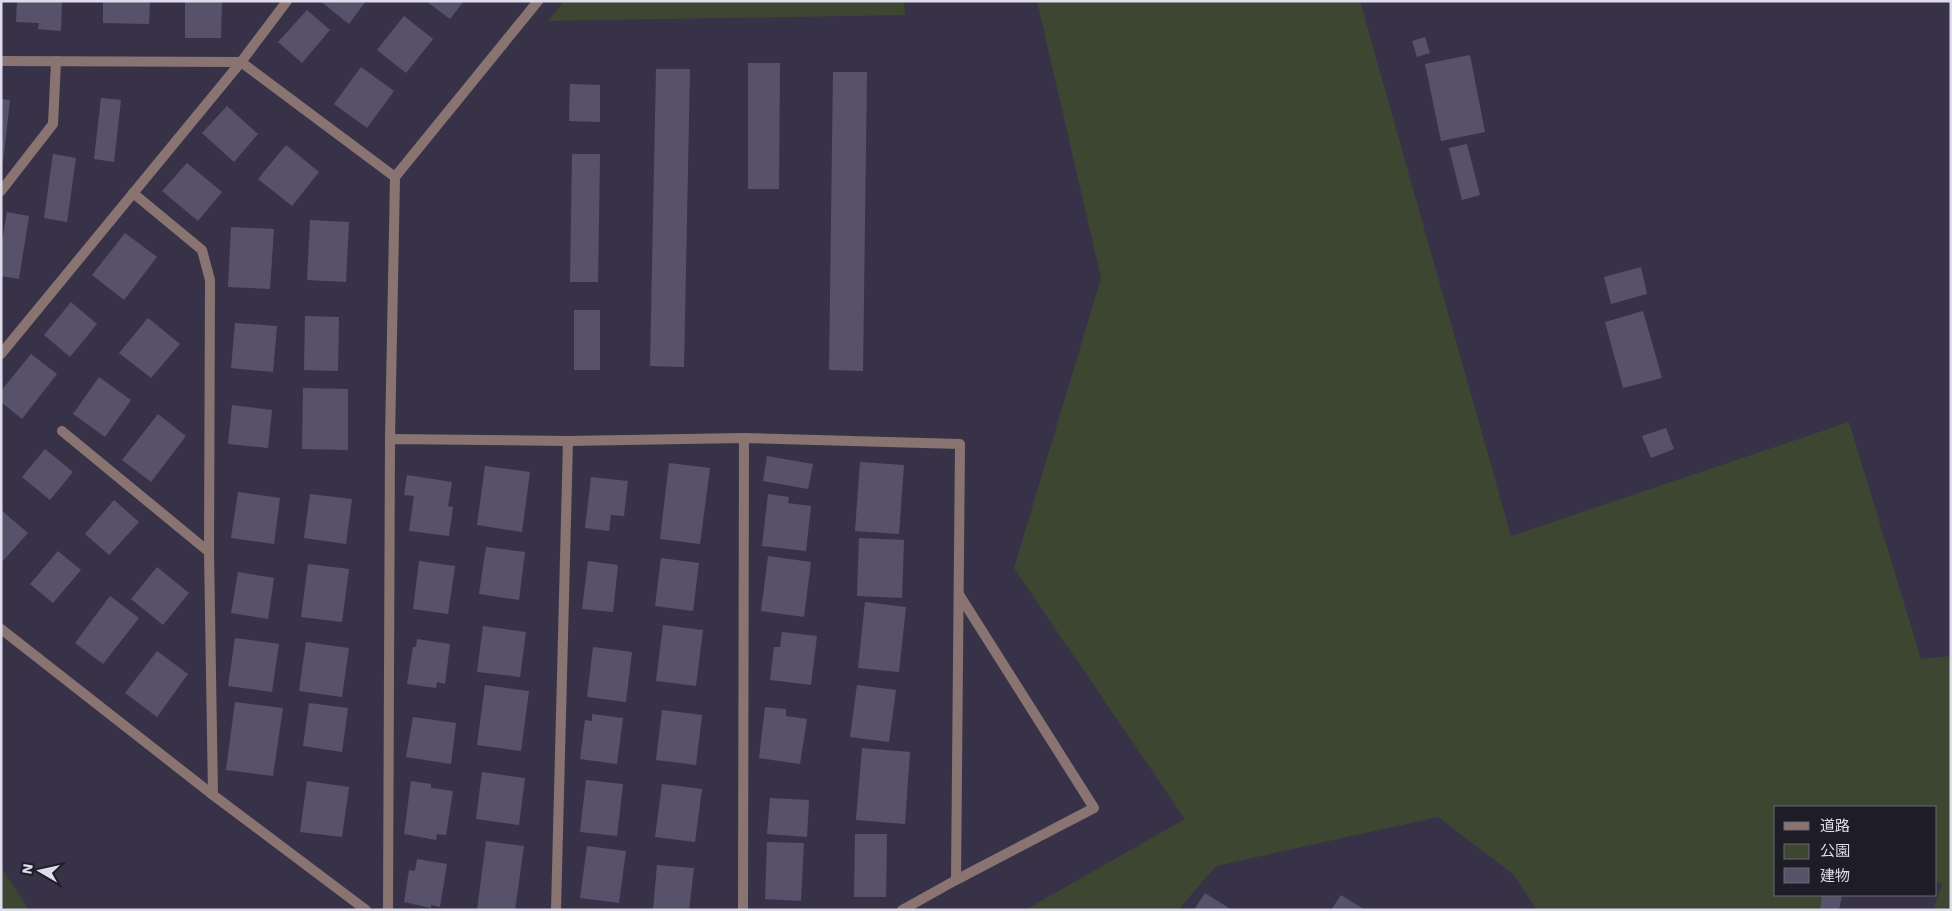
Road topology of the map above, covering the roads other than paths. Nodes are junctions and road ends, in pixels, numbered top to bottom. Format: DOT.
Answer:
graph roads {
  1 [pos="287,1"];
  2 [pos="538,1"];
  3 [pos="1,61"];
  4 [pos="56,61"];
  5 [pos="241,62"];
  6 [pos="395,177"];
  7 [pos="1,191"];
  8 [pos="133,193"];
  9 [pos="1,354"];
  10 [pos="62,432"];
  11 [pos="744,438"];
  12 [pos="390,439"];
  13 [pos="568,441"];
  14 [pos="209,552"];
  15 [pos="960,595"];
  16 [pos="1,629"];
  17 [pos="213,795"];
  18 [pos="956,880"];
  19 [pos="366,910"];
  20 [pos="388,910"];
  21 [pos="556,910"];
  22 [pos="742,910"];
  23 [pos="902,910"];
  1 -- 5 [label="street"];
  2 -- 6 [label="street"];
  3 -- 4 [label="street"];
  4 -- 5 [label="street"];
  4 -- 7 [label="street"];
  5 -- 6 [label="street"];
  5 -- 8 [label="street"];
  6 -- 12 [label="street"];
  8 -- 9 [label="street"];
  8 -- 14 [label="street"];
  10 -- 14 [label="street"];
  11 -- 13 [label="street"];
  11 -- 15 [label="street"];
  11 -- 22 [label="street"];
  12 -- 13 [label="street"];
  12 -- 20 [label="street"];
  13 -- 21 [label="street"];
  14 -- 17 [label="street"];
  15 -- 18 [label="street"];
  15 -- 18 [label="street"];
  16 -- 17 [label="street"];
  17 -- 19 [label="street"];
  18 -- 23 [label="street"];
}
